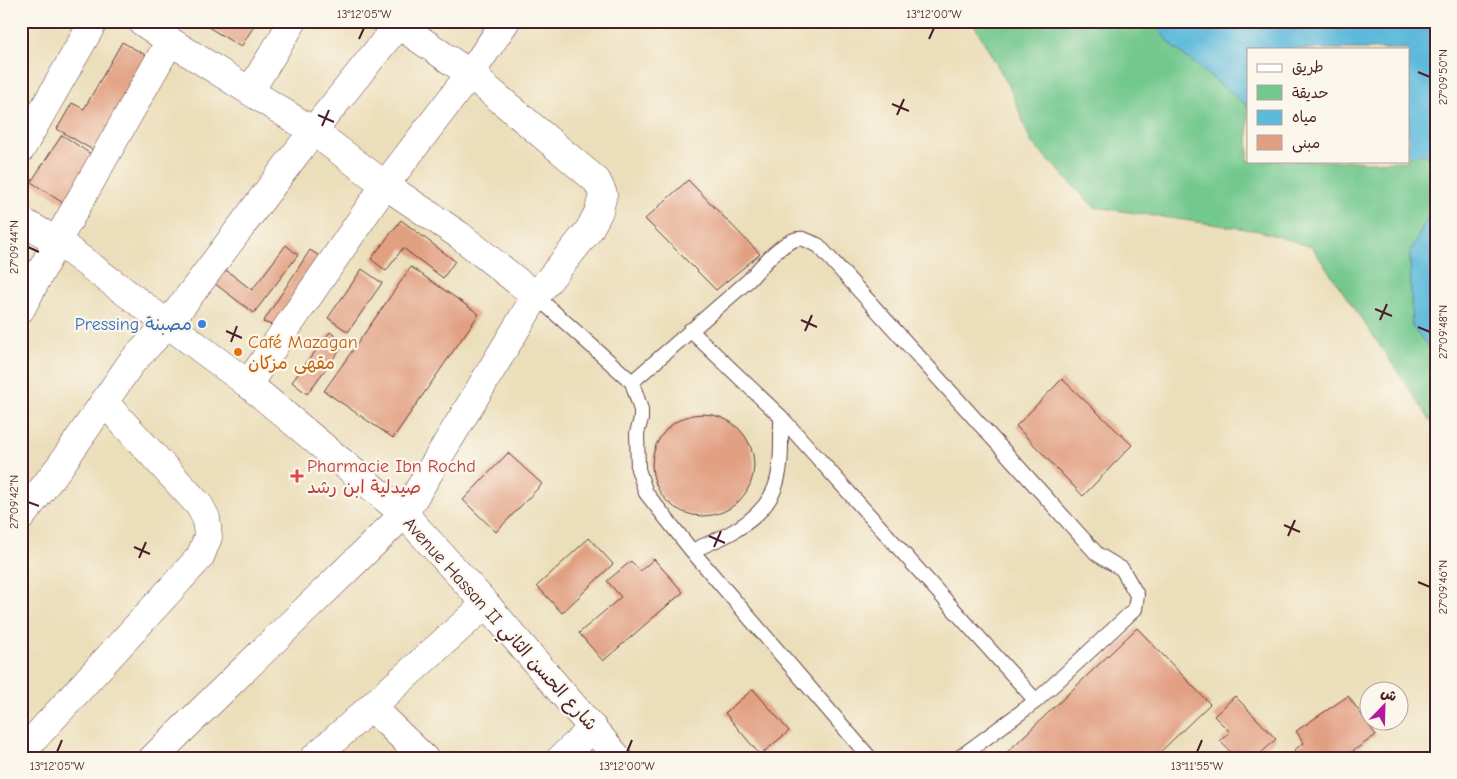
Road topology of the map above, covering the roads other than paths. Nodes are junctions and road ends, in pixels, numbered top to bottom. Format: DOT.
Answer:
graph roads {
  1 [pos="94,21"];
  2 [pos="141,21"];
  3 [pos="293,21"];
  4 [pos="506,21"];
  5 [pos="397,22"];
  6 [pos="170,41"];
  7 [pos="470,74"];
  8 [pos="250,91"];
  9 [pos="313,131"];
  10 [pos="21,149"];
  11 [pos="385,185"];
  12 [pos="21,220"];
  13 [pos="57,241"];
  14 [pos="536,296"];
  15 [pos="21,309"];
  16 [pos="168,324"];
  17 [pos="690,330"];
  18 [pos="632,382"];
  19 [pos="248,384"];
  20 [pos="104,402"];
  21 [pos="781,417"];
  22 [pos="404,514"];
  23 [pos="21,517"];
  24 [pos="692,551"];
  25 [pos="486,604"];
  26 [pos="1036,701"];
  27 [pos="371,707"];
  28 [pos="593,728"];
  29 [pos="21,753"];
  30 [pos="153,758"];
  31 [pos="314,758"];
  32 [pos="424,758"];
  33 [pos="561,758"];
  34 [pos="618,758"];
  35 [pos="870,758"];
  36 [pos="959,758"];
  1 -- 10 [label="street"];
  2 -- 6 [label="street"];
  3 -- 8 [label="street"];
  4 -- 7 [label="street"];
  5 -- 7 [label="street"];
  5 -- 9 [label="street"];
  6 -- 8 [label="street"];
  6 -- 13 [label="street"];
  7 -- 11 [label="street"];
  7 -- 14 [label="street"];
  8 -- 9 [label="street"];
  9 -- 11 [label="street"];
  9 -- 16 [label="street"];
  11 -- 14 [label="street"];
  11 -- 19 [label="street"];
  12 -- 13 [label="street, Avenue Hassan II شارع الحسن الثاني"];
  13 -- 15 [label="street"];
  13 -- 16 [label="street, Avenue Hassan II شارع الحسن الثاني"];
  14 -- 18 [label="lane"];
  14 -- 22 [label="street"];
  16 -- 19 [label="street, Avenue Hassan II شارع الحسن الثاني"];
  16 -- 20 [label="street"];
  17 -- 18 [label="lane"];
  17 -- 21 [label="lane"];
  17 -- 26 [label="lane"];
  18 -- 24 [label="lane"];
  19 -- 22 [label="street, Avenue Hassan II شارع الحسن الثاني"];
  20 -- 23 [label="street"];
  20 -- 29 [label="street"];
  21 -- 24 [label="lane"];
  21 -- 26 [label="lane"];
  22 -- 25 [label="street, Avenue Hassan II شارع الحسن الثاني"];
  22 -- 30 [label="street"];
  24 -- 35 [label="lane"];
  25 -- 27 [label="street"];
  25 -- 28 [label="street, Avenue Hassan II شارع الحسن الثاني"];
  26 -- 36 [label="lane"];
  27 -- 31 [label="street"];
  27 -- 32 [label="street"];
  28 -- 33 [label="street"];
  28 -- 34 [label="street, Avenue Hassan II شارع الحسن الثاني"];
}
